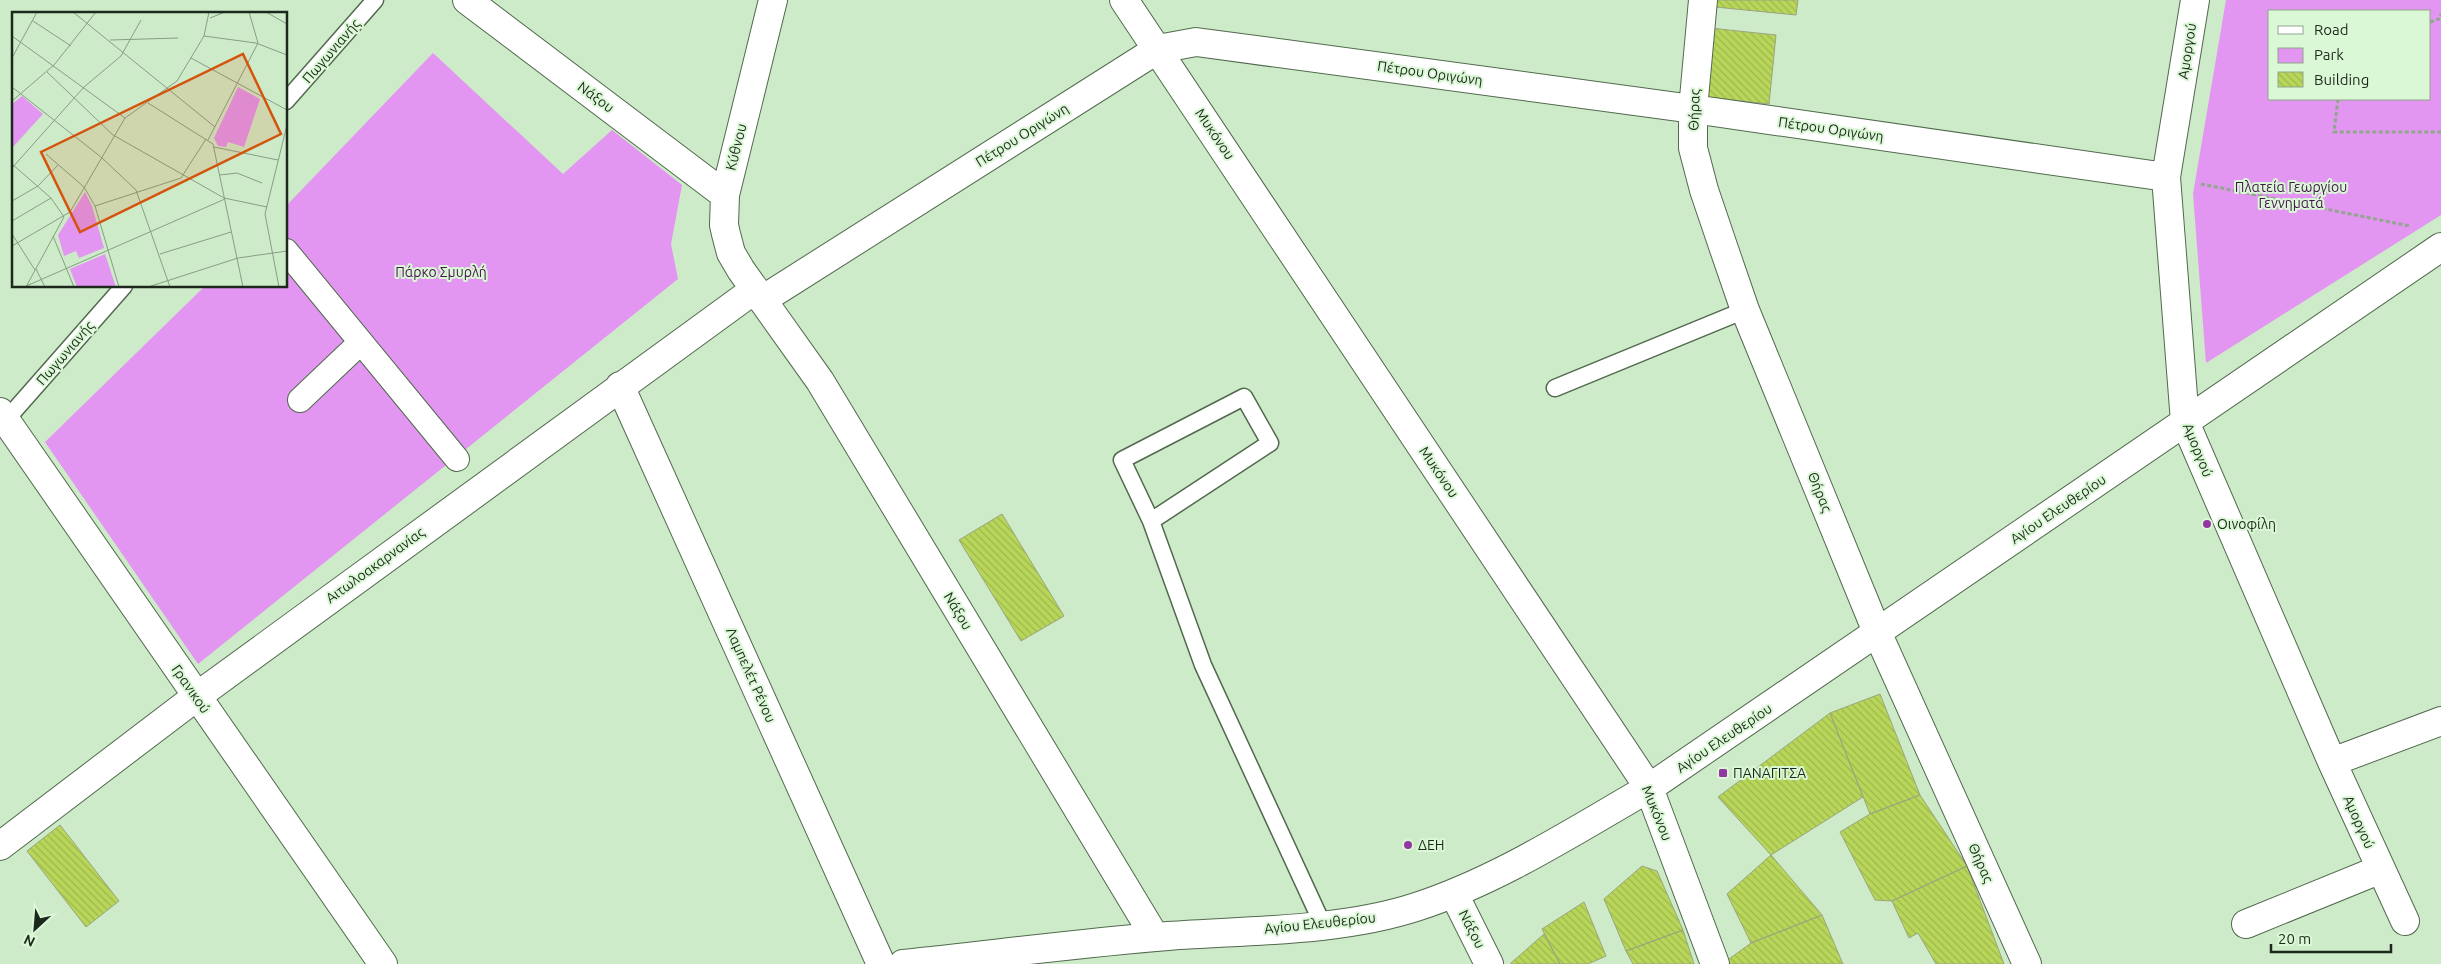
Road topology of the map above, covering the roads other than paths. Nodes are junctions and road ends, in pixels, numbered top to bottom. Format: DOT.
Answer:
graph roads {
  1 [pos="375,0"];
  2 [pos="467,0"];
  3 [pos="773,0"];
  4 [pos="1124,0"];
  5 [pos="1703,0"];
  6 [pos="2195,0"];
  7 [pos="1158,49"];
  8 [pos="288,99"];
  9 [pos="1693,109"];
  10 [pos="2166,177"];
  11 [pos="725,195"];
  12 [pos="2441,247"];
  13 [pos="288,253"];
  14 [pos="122,288"];
  15 [pos="758,295"];
  16 [pos="1745,310"];
  17 [pos="360,343"];
  18 [pos="620,386"];
  19 [pos="1555,388"];
  20 [pos="300,400"];
  21 [pos="3,416"];
  22 [pos="2185,422"];
  23 [pos="457,459"];
  24 [pos="1151,521"];
  25 [pos="1877,632"];
  26 [pos="196,697"];
  27 [pos="2441,721"];
  28 [pos="2332,762"];
  29 [pos="1649,788"];
  30 [pos="0,846"];
  31 [pos="2381,869"];
  32 [pos="1454,894"];
  33 [pos="2405,921"];
  34 [pos="2246,924"];
  35 [pos="1323,925"];
  36 [pos="1155,937"];
  37 [pos="383,964"];
  38 [pos="881,964"];
  39 [pos="903,964"];
  40 [pos="1489,964"];
  41 [pos="1715,964"];
  42 [pos="2027,964"];
  1 -- 8 [label="lane, Πωγωνιανής"];
  2 -- 11 [label="street, Νάξου"];
  3 -- 11 [label="street, Κύθνου"];
  4 -- 7 [label="street, Μυκόνου"];
  5 -- 9 [label="street, Θήρας"];
  6 -- 10 [label="street, Αμοργού"];
  7 -- 9 [label="street, Πέτρου Οριγώνη"];
  7 -- 15 [label="street, Πέτρου Οριγώνη"];
  7 -- 29 [label="street, Μυκόνου"];
  9 -- 10 [label="street, Πέτρου Οριγώνη"];
  9 -- 16 [label="street, Θήρας"];
  10 -- 22 [label="street, Αμοργού"];
  11 -- 15 [label="street, Κύθνου"];
  12 -- 22 [label="street, Αγίου Ελευθερίου"];
  13 -- 17 [label="street"];
  14 -- 21 [label="lane, Πωγωνιανής"];
  15 -- 18 [label="street, Αιτωλοακαρνανίας"];
  15 -- 36 [label="street, Νάξου"];
  16 -- 19 [label="lane"];
  16 -- 25 [label="street, Θήρας"];
  17 -- 20 [label="street"];
  17 -- 23 [label="street"];
  18 -- 26 [label="street, Αιτωλοακαρνανίας"];
  18 -- 38 [label="street, Λαμπελέτ Ρένου"];
  21 -- 26 [label="street, Γρανικού"];
  22 -- 25 [label="street, Αγίου Ελευθερίου"];
  22 -- 28 [label="street, Αμοργού"];
  24 -- 24 [label="lane"];
  24 -- 35 [label="lane"];
  25 -- 29 [label="street, Αγίου Ελευθερίου"];
  25 -- 42 [label="street, Θήρας"];
  26 -- 30 [label="street, Αιτωλοακαρνανίας"];
  26 -- 37 [label="street, Γρανικού"];
  27 -- 28 [label="street"];
  28 -- 31 [label="street, Αμοργού"];
  29 -- 32 [label="street, Αγίου Ελευθερίου"];
  29 -- 41 [label="street, Μυκόνου"];
  31 -- 33 [label="street, Αμοργού"];
  31 -- 34 [label="street"];
  32 -- 35 [label="street, Αγίου Ελευθερίου"];
  32 -- 40 [label="street, Νάξου"];
  35 -- 36 [label="street, Αγίου Ελευθερίου"];
  36 -- 39 [label="street, Αγίου Ελευθερίου"];
}
